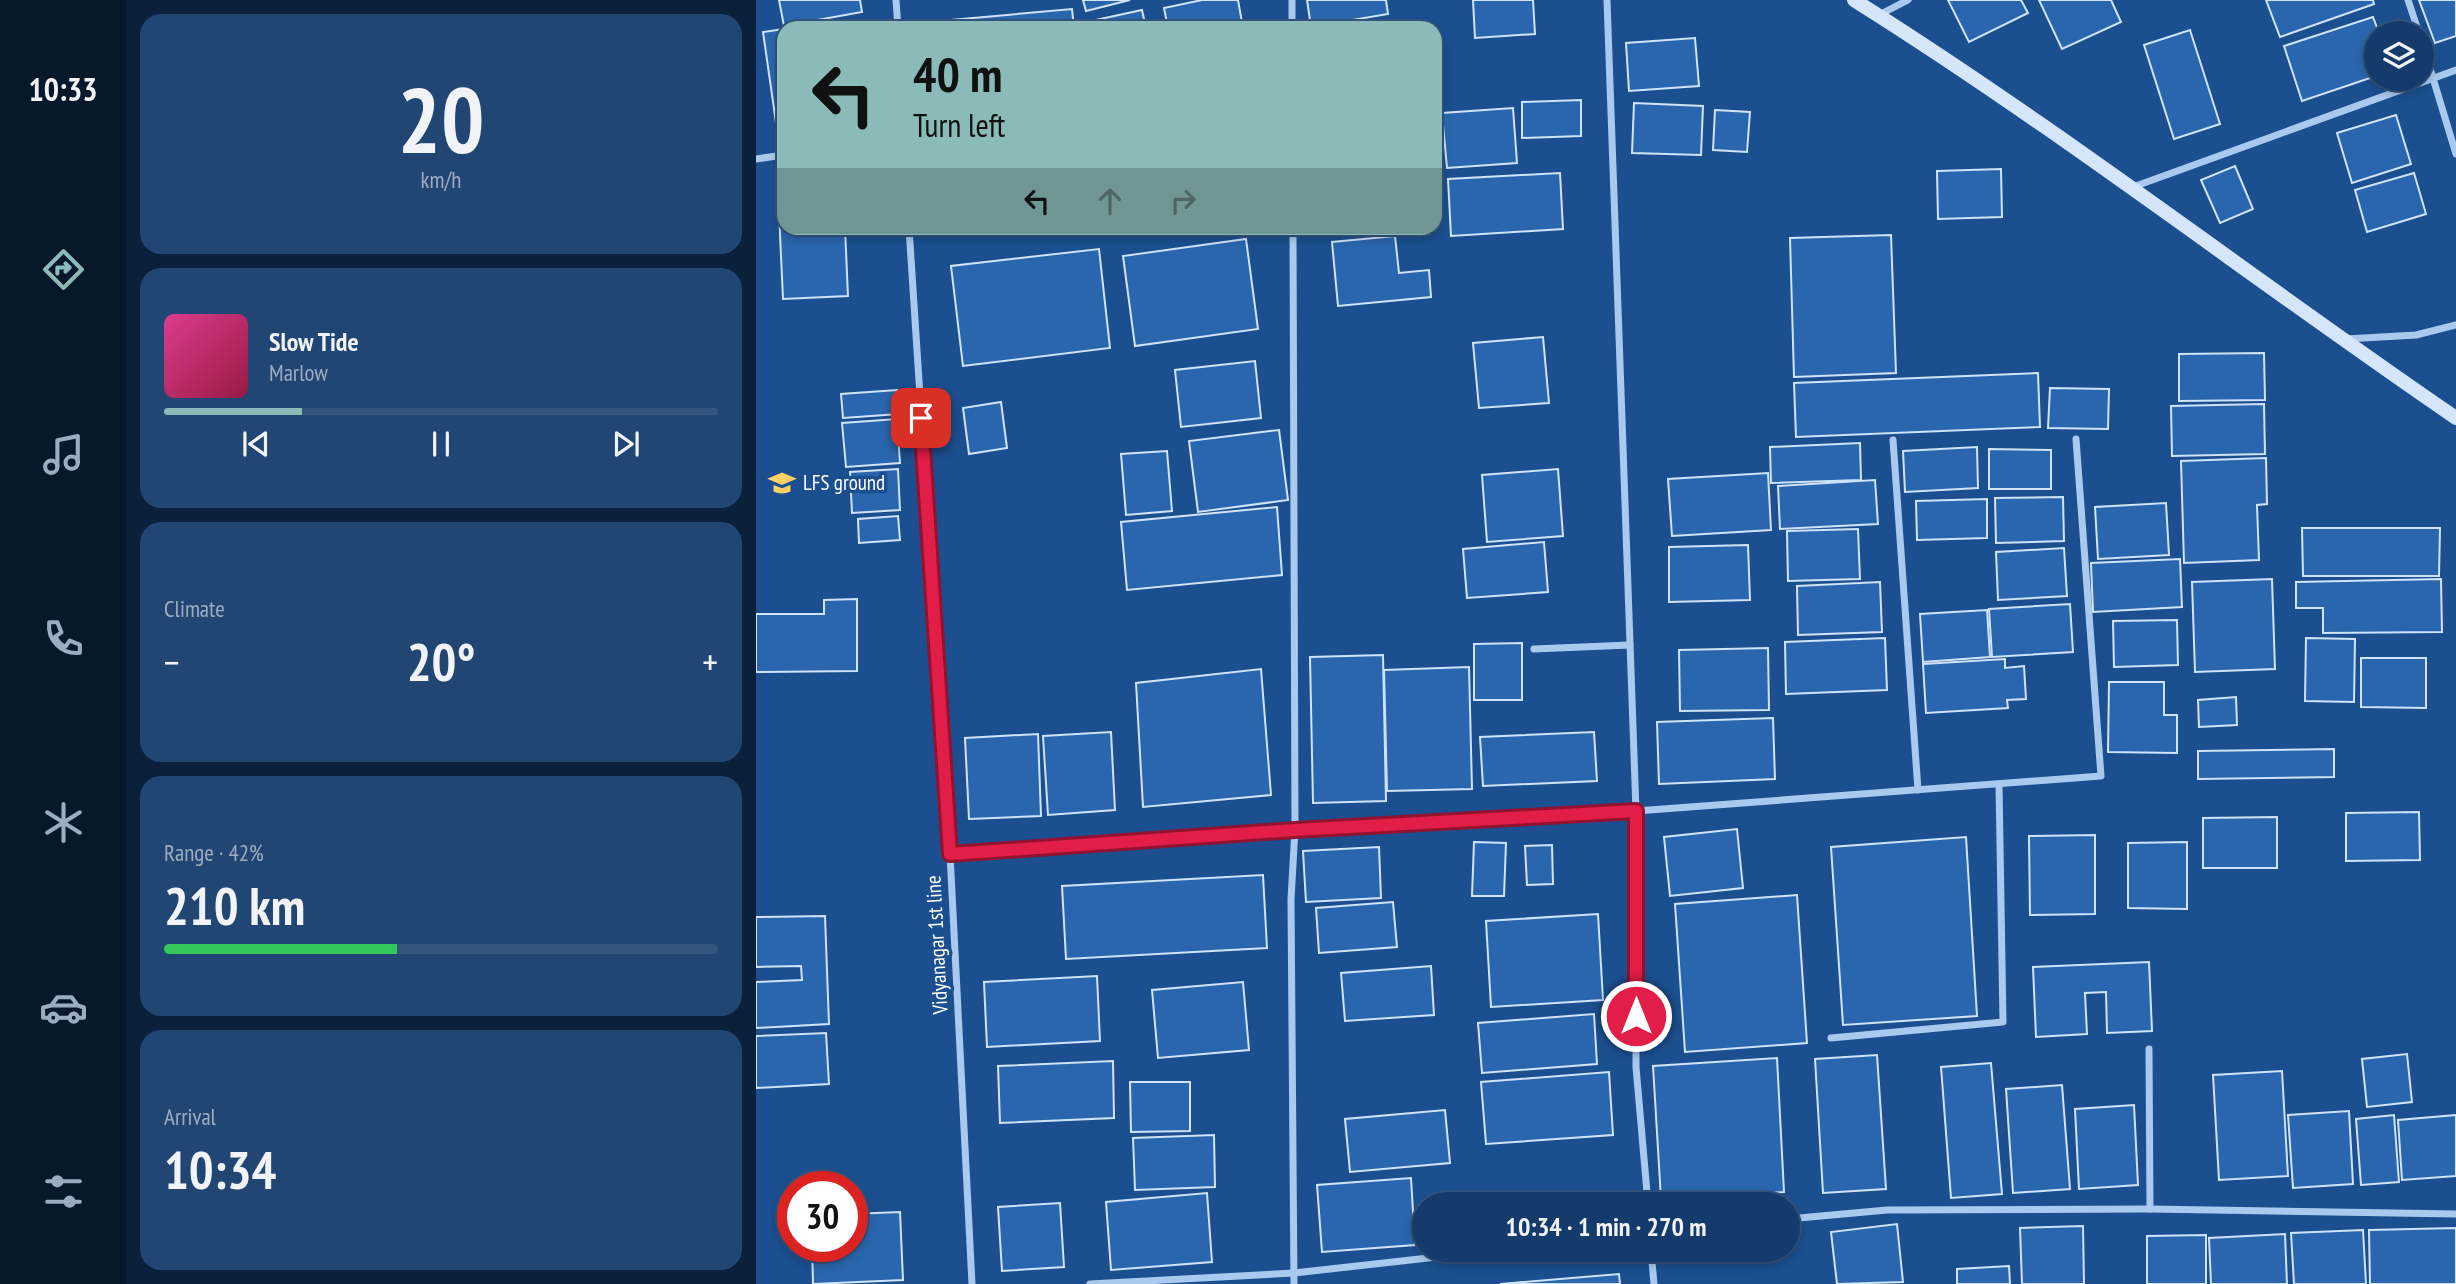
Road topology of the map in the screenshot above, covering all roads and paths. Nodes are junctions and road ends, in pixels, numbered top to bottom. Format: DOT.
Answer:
graph roads {
  1 [pos="897,0"];
  2 [pos="1292,0"];
  3 [pos="1607,0"];
  4 [pos="1854,0"];
  5 [pos="1908,0"];
  6 [pos="2409,0"];
  7 [pos="1879,15"];
  8 [pos="898,21"];
  9 [pos="1292,21"];
  10 [pos="2415,21"];
  11 [pos="2456,69"];
  12 [pos="2434,78"];
  13 [pos="2434,81"];
  14 [pos="2397,91"];
  15 [pos="2456,154"];
  16 [pos="777,156"];
  17 [pos="756,159"];
  18 [pos="2133,187"];
  19 [pos="909,235"];
  20 [pos="1293,235"];
  21 [pos="2456,325"];
  22 [pos="2342,340"];
  23 [pos="2456,418"];
  24 [pos="2076,439"];
  25 [pos="1893,440"];
  26 [pos="1630,645"];
  27 [pos="1534,649"];
  28 [pos="1999,784"];
  29 [pos="1918,790"];
  30 [pos="1636,811"];
  31 [pos="1295,830"];
  32 [pos="950,854"];
  33 [pos="1831,1038"];
  34 [pos="2149,1048"];
  35 [pos="1647,1192"];
  36 [pos="2150,1209"];
  37 [pos="2456,1214"];
  38 [pos="1800,1218"];
  39 [pos="1412,1260"];
  40 [pos="1652,1262"];
  41 [pos="1294,1273"];
  42 [pos="972,1284"];
  43 [pos="1090,1284"];
  44 [pos="1294,1284"];
  45 [pos="1654,1284"];
  1 -- 8 [label="street"];
  2 -- 9 [label="street"];
  3 -- 26 [label="street"];
  4 -- 7 [label="street"];
  5 -- 7 [label="street"];
  6 -- 10 [label="street"];
  7 -- 18 [label="street"];
  11 -- 12 [label="street"];
  13 -- 15 [label="street"];
  14 -- 18 [label="street"];
  16 -- 17 [label="street"];
  18 -- 22 [label="street"];
  19 -- 32 [label="street, Vidyanagar 1st line"];
  20 -- 31 [label="street"];
  21 -- 22 [label="street"];
  22 -- 23 [label="street"];
  24 -- 28 [label="street"];
  25 -- 29 [label="street"];
  26 -- 27 [label="street"];
  26 -- 30 [label="street"];
  28 -- 29 [label="street"];
  28 -- 33 [label="street"];
  29 -- 30 [label="street"];
  30 -- 31 [label="street"];
  30 -- 35 [label="street"];
  31 -- 32 [label="street"];
  31 -- 41 [label="street"];
  32 -- 42 [label="street, Vidyanagar 1st line"];
  34 -- 36 [label="street"];
  36 -- 37 [label="street"];
  36 -- 38 [label="street"];
  39 -- 41 [label="street"];
  40 -- 45 [label="street"];
  41 -- 43 [label="street"];
  41 -- 44 [label="street"];
}
